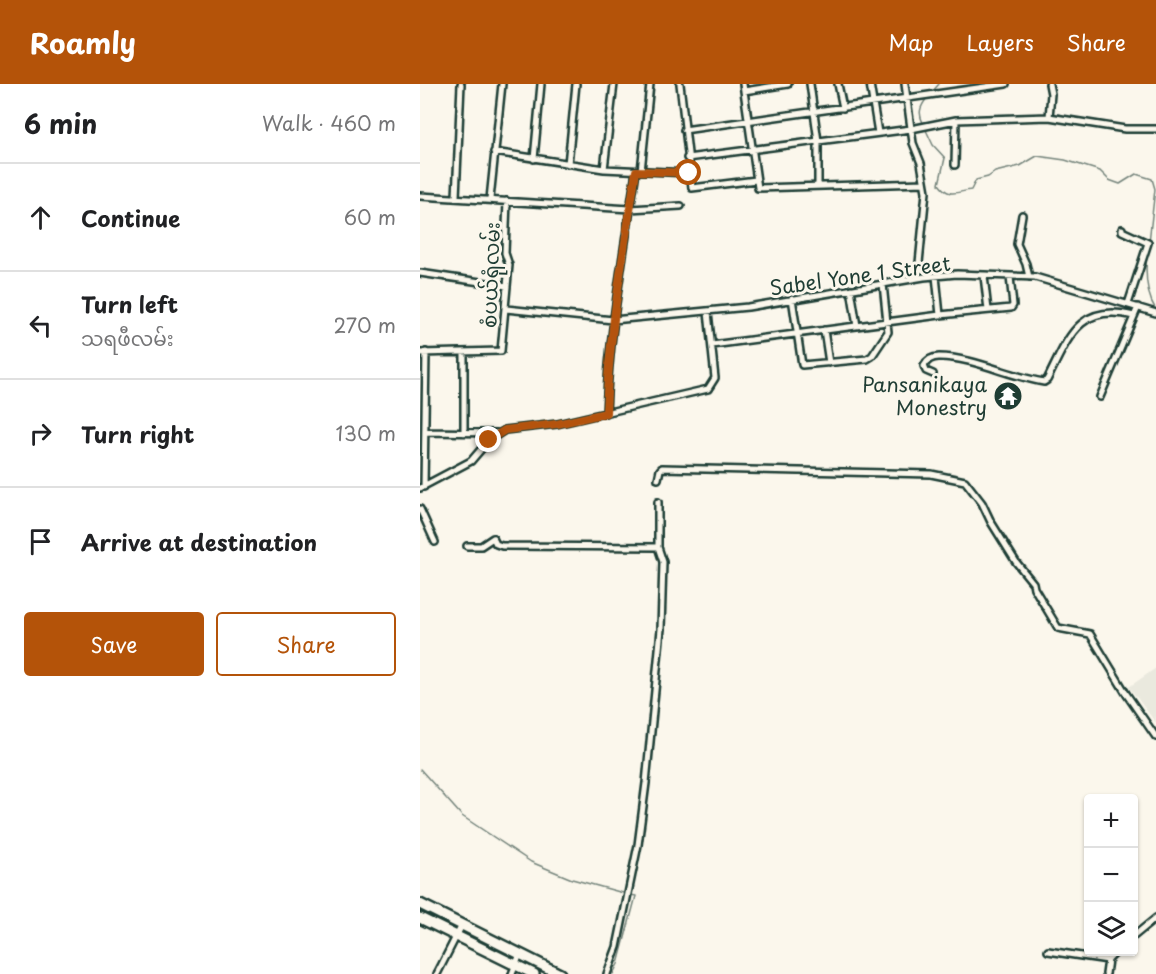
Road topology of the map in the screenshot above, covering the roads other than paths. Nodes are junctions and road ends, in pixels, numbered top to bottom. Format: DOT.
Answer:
graph roads {
  1 [pos="460,84"];
  2 [pos="502,84"];
  3 [pos="541,84"];
  4 [pos="576,84"];
  5 [pos="614,84"];
  6 [pos="650,84"];
  7 [pos="680,84"];
  8 [pos="743,84"];
  9 [pos="788,84"];
  10 [pos="810,84"];
  11 [pos="838,84"];
  12 [pos="870,84"];
  13 [pos="905,84"];
  14 [pos="1006,84"];
  15 [pos="1049,84"];
  16 [pos="744,91"];
  17 [pos="907,99"];
  18 [pos="873,104"];
  19 [pos="843,108"];
  20 [pos="813,112"];
  21 [pos="1049,117"];
  22 [pos="956,120"];
  23 [pos="749,122"];
  24 [pos="911,129"];
  25 [pos="1156,129"];
  26 [pos="684,130"];
  27 [pos="878,133"];
  28 [pos="818,141"];
  29 [pos="753,150"];
  30 [pos="494,152"];
  31 [pos="687,158"];
  32 [pos="534,159"];
  33 [pos="568,164"];
  34 [pos="955,165"];
  35 [pos="604,169"];
  36 [pos="638,171"];
  37 [pos="689,173"];
  38 [pos="756,180"];
  39 [pos="924,183"];
  40 [pos="818,186"];
  41 [pos="420,196"];
  42 [pos="456,197"];
  43 [pos="490,199"];
  44 [pos="507,201"];
  45 [pos="681,206"];
  46 [pos="630,209"];
  47 [pos="1022,215"];
  48 [pos="1122,229"];
  49 [pos="919,264"];
  50 [pos="420,273"];
  51 [pos="936,276"];
  52 [pos="984,276"];
  53 [pos="1010,277"];
  54 [pos="1029,277"];
  55 [pos="883,284"];
  56 [pos="507,286"];
  57 [pos="851,289"];
  58 [pos="792,298"];
  59 [pos="1128,304"];
  60 [pos="1138,307"];
  61 [pos="506,309"];
  62 [pos="988,310"];
  63 [pos="708,312"];
  64 [pos="1156,313"];
  65 [pos="940,315"];
  66 [pos="1134,316"];
  67 [pos="613,320"];
  68 [pos="888,322"];
  69 [pos="857,326"];
  70 [pos="824,330"];
  71 [pos="796,334"];
  72 [pos="712,345"];
  73 [pos="464,351"];
  74 [pos="423,353"];
  75 [pos="829,363"];
  76 [pos="933,374"];
  77 [pos="1100,397"];
  78 [pos="606,413"];
  79 [pos="425,432"];
  80 [pos="464,433"];
  81 [pos="498,433"];
  82 [pos="658,479"];
  83 [pos="422,487"];
  84 [pos="658,502"];
  85 [pos="420,509"];
  86 [pos="435,542"];
  87 [pos="467,546"];
  88 [pos="658,547"];
  89 [pos="1156,737"];
  90 [pos="420,904"];
  91 [pos="420,918"];
  92 [pos="1156,918"];
  93 [pos="462,925"];
  94 [pos="1138,933"];
  95 [pos="456,936"];
  96 [pos="1048,951"];
  97 [pos="520,954"];
  98 [pos="1112,956"];
  99 [pos="1108,960"];
  100 [pos="514,970"];
  101 [pos="437,974"];
  102 [pos="534,974"];
  103 [pos="560,974"];
  104 [pos="607,974"];
  105 [pos="1106,974"];
  1 -- 42 [label="street"];
  2 -- 30 [label="street"];
  3 -- 32 [label="street"];
  4 -- 33 [label="street"];
  5 -- 35 [label="street"];
  6 -- 36 [label="street"];
  7 -- 26 [label="street"];
  8 -- 16 [label="street"];
  9 -- 16 [label="street"];
  10 -- 20 [label="street"];
  11 -- 19 [label="street"];
  12 -- 18 [label="street"];
  13 -- 17 [label="street"];
  14 -- 17 [label="street"];
  15 -- 21 [label="street"];
  16 -- 23 [label="street"];
  17 -- 18 [label="street"];
  17 -- 24 [label="street"];
  18 -- 19 [label="street"];
  18 -- 27 [label="street"];
  19 -- 20 [label="street"];
  20 -- 23 [label="street"];
  20 -- 28 [label="street"];
  21 -- 22 [label="street"];
  21 -- 25 [label="street"];
  22 -- 24 [label="street"];
  22 -- 34 [label="street"];
  23 -- 26 [label="street"];
  23 -- 29 [label="street"];
  24 -- 27 [label="street"];
  24 -- 39 [label="street"];
  26 -- 31 [label="street"];
  27 -- 28 [label="street"];
  28 -- 29 [label="street"];
  28 -- 40 [label="street"];
  29 -- 31 [label="street"];
  29 -- 38 [label="street"];
  30 -- 32 [label="street"];
  30 -- 43 [label="street"];
  31 -- 37 [label="street"];
  32 -- 33 [label="street"];
  33 -- 35 [label="street"];
  35 -- 36 [label="street"];
  36 -- 37 [label="street"];
  36 -- 46 [label="street"];
  37 -- 38 [label="street"];
  38 -- 40 [label="street"];
  39 -- 40 [label="street"];
  39 -- 49 [label="street"];
  41 -- 42 [label="street"];
  42 -- 43 [label="street"];
  43 -- 44 [label="street"];
  44 -- 46 [label="street"];
  44 -- 56 [label="street, စံပယ်ရုံလမ်း"];
  45 -- 46 [label="street"];
  46 -- 67 [label="street"];
  47 -- 54 [label="street"];
  48 -- 59 [label="street"];
  50 -- 56 [label="street"];
  51 -- 52 [label="street, Sabel Yone 1 Street"];
  51 -- 55 [label="street, Sabel Yone 1 Street"];
  51 -- 65 [label="street"];
  52 -- 53 [label="street, Sabel Yone 1 Street"];
  52 -- 62 [label="street"];
  53 -- 54 [label="street, Sabel Yone 1 Street"];
  53 -- 62 [label="street"];
  54 -- 59 [label="street, Sabel Yone 1 Street"];
  55 -- 57 [label="street, Sabel Yone 1 Street"];
  55 -- 68 [label="street"];
  56 -- 61 [label="street, စံပယ်ရုံလမ်း"];
  57 -- 58 [label="street, Sabel Yone 1 Street"];
  57 -- 69 [label="street"];
  58 -- 63 [label="street, Sabel Yone 1 Street"];
  58 -- 71 [label="street"];
  59 -- 60 [label="street, Sabel Yone 1 Street"];
  60 -- 64 [label="street, Sabel Yone 1 Street"];
  60 -- 66 [label="street"];
  61 -- 67 [label="street, Sabel Yone 1 Street"];
  61 -- 73 [label="street, စံပယ်ရုံလမ်း"];
  62 -- 65 [label="street"];
  63 -- 67 [label="street, Sabel Yone 1 Street"];
  63 -- 72 [label="street"];
  65 -- 68 [label="street"];
  66 -- 76 [label="street"];
  66 -- 77 [label="street"];
  67 -- 78 [label="street"];
  68 -- 69 [label="street"];
  68 -- 75 [label="street"];
  69 -- 70 [label="street"];
  70 -- 71 [label="street"];
  70 -- 75 [label="street"];
  71 -- 72 [label="street"];
  71 -- 75 [label="street"];
  72 -- 78 [label="street"];
  73 -- 74 [label="street"];
  73 -- 80 [label="street"];
  74 -- 79 [label="street"];
  78 -- 81 [label="street"];
  79 -- 80 [label="street"];
  79 -- 83 [label="street"];
  80 -- 81 [label="street"];
  81 -- 83 [label="street"];
  82 -- 89 [label="street"];
  84 -- 88 [label="street"];
  85 -- 86 [label="street"];
  87 -- 88 [label="street"];
  88 -- 104 [label="street"];
  90 -- 93 [label="main road"];
  91 -- 95 [label="main road"];
  92 -- 94 [label="street"];
  93 -- 95 [label="street"];
  93 -- 97 [label="main road"];
  95 -- 100 [label="main road"];
  95 -- 101 [label="street"];
  96 -- 99 [label="street"];
  97 -- 100 [label="street"];
  97 -- 103 [label="main road"];
  98 -- 99 [label="street"];
  99 -- 105 [label="street"];
  100 -- 102 [label="main road"];
}
